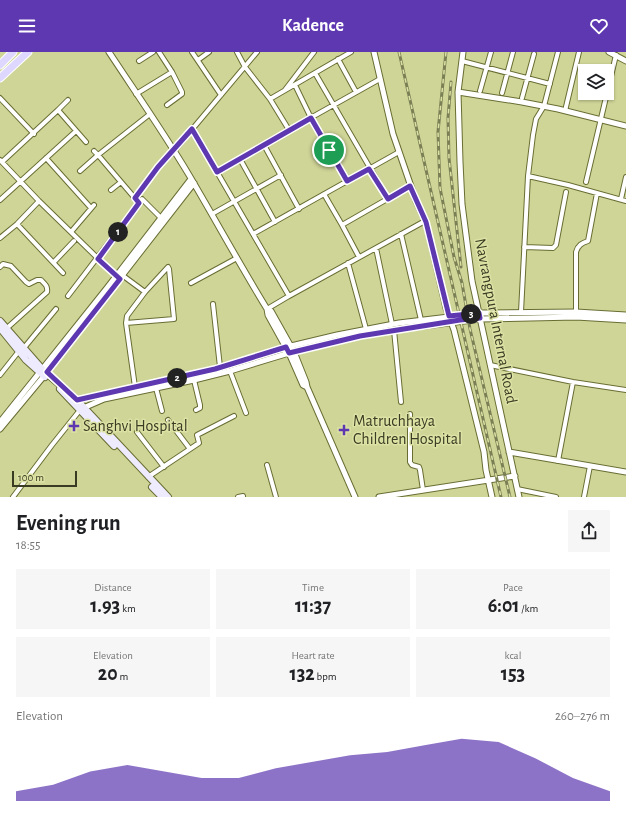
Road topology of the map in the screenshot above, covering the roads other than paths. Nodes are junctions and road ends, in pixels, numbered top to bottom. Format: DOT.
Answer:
graph roads {
  1 [pos="13,52"];
  2 [pos="28,52"];
  3 [pos="109,52"];
  4 [pos="153,52"];
  5 [pos="159,52"];
  6 [pos="192,52"];
  7 [pos="209,52"];
  8 [pos="236,52"];
  9 [pos="257,52"];
  10 [pos="314,52"];
  11 [pos="351,52"];
  12 [pos="374,52"];
  13 [pos="463,52"];
  14 [pos="491,52"];
  15 [pos="513,52"];
  16 [pos="558,52"];
  17 [pos="579,52"];
  18 [pos="609,52"];
  19 [pos="534,54"];
  20 [pos="616,55"];
  21 [pos="338,59"];
  22 [pos="198,60"];
  23 [pos="139,61"];
  24 [pos="462,61"];
  25 [pos="626,61"];
  26 [pos="0,64"];
  27 [pos="245,67"];
  28 [pos="486,67"];
  29 [pos="172,72"];
  30 [pos="315,73"];
  31 [pos="507,73"];
  32 [pos="0,78"];
  33 [pos="527,78"];
  34 [pos="380,79"];
  35 [pos="550,84"];
  36 [pos="295,85"];
  37 [pos="480,91"];
  38 [pos="283,92"];
  39 [pos="356,92"];
  40 [pos="458,92"];
  41 [pos="502,93"];
  42 [pos="136,94"];
  43 [pos="221,95"];
  44 [pos="0,98"];
  45 [pos="522,98"];
  46 [pos="270,99"];
  47 [pos="68,100"];
  48 [pos="167,105"];
  49 [pos="333,105"];
  50 [pos="544,106"];
  51 [pos="58,110"];
  52 [pos="565,110"];
  53 [pos="150,114"];
  54 [pos="311,118"];
  55 [pos="601,120"];
  56 [pos="626,126"];
  57 [pos="192,129"];
  58 [pos="289,130"];
  59 [pos="76,131"];
  60 [pos="34,134"];
  61 [pos="86,142"];
  62 [pos="264,144"];
  63 [pos="174,150"];
  64 [pos="94,151"];
  65 [pos="399,152"];
  66 [pos="98,155"];
  67 [pos="46,158"];
  68 [pos="240,159"];
  69 [pos="1,161"];
  70 [pos="369,169"];
  71 [pos="80,171"];
  72 [pos="217,172"];
  73 [pos="281,175"];
  74 [pos="528,176"];
  75 [pos="626,177"];
  76 [pos="193,181"];
  77 [pos="347,181"];
  78 [pos="21,182"];
  79 [pos="121,182"];
  80 [pos="586,182"];
  81 [pos="410,186"];
  82 [pos="256,188"];
  83 [pos="111,190"];
  84 [pos="566,192"];
  85 [pos="597,193"];
  86 [pos="324,194"];
  87 [pos="135,198"];
  88 [pos="388,199"];
  89 [pos="621,199"];
  90 [pos="0,200"];
  91 [pos="39,201"];
  92 [pos="626,201"];
  93 [pos="234,202"];
  94 [pos="139,203"];
  95 [pos="299,209"];
  96 [pos="212,214"];
  97 [pos="161,218"];
  98 [pos="425,221"];
  99 [pos="275,222"];
  100 [pos="17,224"];
  101 [pos="342,225"];
  102 [pos="71,232"];
  103 [pos="253,234"];
  104 [pos="401,234"];
  105 [pos="0,238"];
  106 [pos="74,241"];
  107 [pos="524,247"];
  108 [pos="376,248"];
  109 [pos="359,257"];
  110 [pos="238,258"];
  111 [pos="98,259"];
  112 [pos="54,262"];
  113 [pos="348,263"];
  114 [pos="0,266"];
  115 [pos="63,273"];
  116 [pos="120,277"];
  117 [pos="191,283"];
  118 [pos="145,292"];
  119 [pos="68,296"];
  120 [pos="288,296"];
  121 [pos="213,304"];
  122 [pos="56,309"];
  123 [pos="267,309"];
  124 [pos="521,312"];
  125 [pos="576,312"];
  126 [pos="626,315"];
  127 [pos="479,316"];
  128 [pos="450,319"];
  129 [pos="421,320"];
  130 [pos="626,320"];
  131 [pos="0,321"];
  132 [pos="126,322"];
  133 [pos="392,324"];
  134 [pos="3,328"];
  135 [pos="366,329"];
  136 [pos="394,330"];
  137 [pos="289,346"];
  138 [pos="21,350"];
  139 [pos="292,352"];
  140 [pos="490,365"];
  141 [pos="220,367"];
  142 [pos="230,371"];
  143 [pos="44,373"];
  144 [pos="0,375"];
  145 [pos="194,380"];
  146 [pos="573,382"];
  147 [pos="135,387"];
  148 [pos="156,388"];
  149 [pos="626,390"];
  150 [pos="75,401"];
  151 [pos="401,402"];
  152 [pos="82,409"];
  153 [pos="196,410"];
  154 [pos="162,411"];
  155 [pos="246,413"];
  156 [pos="410,414"];
  157 [pos="234,416"];
  158 [pos="168,420"];
  159 [pos="0,422"];
  160 [pos="0,430"];
  161 [pos="137,432"];
  162 [pos="190,449"];
  163 [pos="509,452"];
  164 [pos="558,461"];
  165 [pos="267,465"];
  166 [pos="590,466"];
  167 [pos="164,467"];
  168 [pos="626,472"];
  169 [pos="514,476"];
  170 [pos="148,477"];
  171 [pos="488,480"];
  172 [pos="517,489"];
  173 [pos="423,490"];
  174 [pos="406,495"];
  175 [pos="15,496"];
  176 [pos="243,496"];
  177 [pos="162,497"];
  178 [pos="168,497"];
  179 [pos="238,497"];
  180 [pos="276,497"];
  181 [pos="355,497"];
  182 [pos="379,497"];
  183 [pos="492,497"];
  184 [pos="519,497"];
  185 [pos="556,497"];
  186 [pos="584,497"];
  1 -- 26 [label="main road"];
  2 -- 32 [label="main road"];
  3 -- 42 [label="street"];
  4 -- 23 [label="street"];
  5 -- 29 [label="street"];
  6 -- 22 [label="street"];
  7 -- 22 [label="street"];
  8 -- 27 [label="street"];
  9 -- 27 [label="street"];
  10 -- 38 [label="street"];
  11 -- 21 [label="street"];
  12 -- 34 [label="street"];
  13 -- 24 [label="street, Navrangpura Internal Road"];
  14 -- 28 [label="street"];
  15 -- 31 [label="street"];
  16 -- 35 [label="street"];
  17 -- 52 [label="street"];
  18 -- 20 [label="street"];
  19 -- 33 [label="street"];
  20 -- 25 [label="street"];
  20 -- 55 [label="street"];
  21 -- 30 [label="street"];
  21 -- 39 [label="street"];
  22 -- 43 [label="street"];
  24 -- 28 [label="street"];
  24 -- 40 [label="street, Navrangpura Internal Road"];
  27 -- 43 [label="street"];
  27 -- 46 [label="street"];
  28 -- 31 [label="street"];
  28 -- 37 [label="street"];
  29 -- 42 [label="street"];
  29 -- 48 [label="street"];
  30 -- 36 [label="street"];
  30 -- 49 [label="street"];
  31 -- 33 [label="street"];
  31 -- 41 [label="street"];
  33 -- 35 [label="street"];
  33 -- 45 [label="street"];
  34 -- 39 [label="street"];
  34 -- 65 [label="street"];
  35 -- 50 [label="street"];
  36 -- 38 [label="street"];
  36 -- 54 [label="street"];
  38 -- 46 [label="street"];
  39 -- 49 [label="street"];
  40 -- 50 [label="street"];
  40 -- 127 [label="street, Navrangpura Internal Road"];
  42 -- 53 [label="street"];
  43 -- 57 [label="street"];
  44 -- 60 [label="street"];
  46 -- 58 [label="street"];
  47 -- 51 [label="street"];
  49 -- 54 [label="street"];
  49 -- 70 [label="street"];
  50 -- 52 [label="street"];
  50 -- 74 [label="street"];
  51 -- 59 [label="street"];
  51 -- 60 [label="street"];
  52 -- 55 [label="street"];
  53 -- 63 [label="street"];
  53 -- 66 [label="street"];
  54 -- 58 [label="street"];
  54 -- 77 [label="street"];
  55 -- 56 [label="street"];
  55 -- 80 [label="street"];
  57 -- 63 [label="street"];
  57 -- 72 [label="street"];
  58 -- 62 [label="street"];
  59 -- 61 [label="street"];
  59 -- 67 [label="street"];
  60 -- 69 [label="street"];
  62 -- 68 [label="street"];
  62 -- 73 [label="street"];
  63 -- 76 [label="street"];
  63 -- 87 [label="street"];
  64 -- 66 [label="street"];
  65 -- 70 [label="street"];
  65 -- 81 [label="street"];
  66 -- 71 [label="street"];
  66 -- 79 [label="street"];
  67 -- 78 [label="street"];
  67 -- 102 [label="street"];
  68 -- 72 [label="street"];
  68 -- 82 [label="street"];
  69 -- 78 [label="street"];
  70 -- 77 [label="street"];
  70 -- 88 [label="street"];
  72 -- 93 [label="street"];
  73 -- 82 [label="street"];
  73 -- 95 [label="street"];
  74 -- 85 [label="street"];
  74 -- 107 [label="street"];
  75 -- 89 [label="street"];
  76 -- 96 [label="street"];
  76 -- 97 [label="street"];
  76 -- 116 [label="street"];
  77 -- 86 [label="street"];
  78 -- 90 [label="street"];
  78 -- 91 [label="street"];
  79 -- 83 [label="street"];
  79 -- 87 [label="street"];
  81 -- 88 [label="street"];
  81 -- 98 [label="street"];
  82 -- 93 [label="street"];
  82 -- 99 [label="street"];
  84 -- 107 [label="street"];
  85 -- 89 [label="street"];
  85 -- 125 [label="street"];
  86 -- 95 [label="street"];
  86 -- 101 [label="street"];
  87 -- 94 [label="street"];
  88 -- 101 [label="street"];
  89 -- 92 [label="street"];
  91 -- 100 [label="street"];
  91 -- 102 [label="street"];
  93 -- 96 [label="street"];
  93 -- 103 [label="street"];
  94 -- 97 [label="street"];
  94 -- 111 [label="street"];
  95 -- 99 [label="street"];
  96 -- 110 [label="street"];
  97 -- 116 [label="street"];
  98 -- 104 [label="street"];
  98 -- 128 [label="street"];
  99 -- 103 [label="street"];
  100 -- 105 [label="street"];
  100 -- 112 [label="street"];
  101 -- 109 [label="street"];
  102 -- 111 [label="street"];
  103 -- 120 [label="street"];
  104 -- 108 [label="street"];
  104 -- 129 [label="street"];
  106 -- 112 [label="street"];
  107 -- 124 [label="street"];
  108 -- 109 [label="street"];
  108 -- 133 [label="street"];
  109 -- 113 [label="street"];
  110 -- 117 [label="street"];
  110 -- 123 [label="street"];
  111 -- 116 [label="street"];
  111 -- 119 [label="street"];
  112 -- 115 [label="street"];
  113 -- 120 [label="street"];
  113 -- 135 [label="street"];
  114 -- 134 [label="street"];
  116 -- 118 [label="street"];
  116 -- 143 [label="street"];
  118 -- 132 [label="street"];
  118 -- 132 [label="street"];
  120 -- 123 [label="street"];
  121 -- 141 [label="street"];
  122 -- 138 [label="street"];
  123 -- 137 [label="street"];
  124 -- 125 [label="street"];
  124 -- 127 [label="street"];
  125 -- 126 [label="street"];
  127 -- 128 [label="street"];
  127 -- 130 [label="street"];
  127 -- 140 [label="street, Navrangpura Internal Road"];
  128 -- 129 [label="street"];
  128 -- 136 [label="street"];
  128 -- 171 [label="street"];
  129 -- 133 [label="street"];
  131 -- 134 [label="main road"];
  132 -- 147 [label="street"];
  133 -- 135 [label="street"];
  134 -- 138 [label="main road"];
  135 -- 137 [label="street"];
  136 -- 139 [label="street"];
  136 -- 151 [label="street"];
  137 -- 139 [label="street"];
  137 -- 141 [label="street"];
  138 -- 143 [label="main road"];
  138 -- 144 [label="street"];
  139 -- 142 [label="street"];
  139 -- 181 [label="street"];
  140 -- 146 [label="street"];
  140 -- 163 [label="street, Navrangpura Internal Road"];
  141 -- 147 [label="street"];
  142 -- 145 [label="street"];
  142 -- 155 [label="street"];
  143 -- 150 [label="main road"];
  143 -- 159 [label="street"];
  143 -- 160 [label="street"];
  145 -- 148 [label="street"];
  145 -- 153 [label="street"];
  146 -- 149 [label="street"];
  146 -- 164 [label="street"];
  147 -- 150 [label="street"];
  148 -- 152 [label="street"];
  148 -- 154 [label="street"];
  150 -- 152 [label="main road"];
  152 -- 170 [label="main road"];
  152 -- 175 [label="street"];
  152 -- 177 [label="main road"];
  156 -- 173 [label="street"];
  157 -- 162 [label="street"];
  158 -- 162 [label="street"];
  161 -- 167 [label="street"];
  162 -- 167 [label="street"];
  163 -- 164 [label="street"];
  163 -- 169 [label="street, Navrangpura Internal Road"];
  164 -- 166 [label="street"];
  165 -- 180 [label="street"];
  166 -- 168 [label="street"];
  166 -- 186 [label="street"];
  167 -- 170 [label="street"];
  169 -- 171 [label="street"];
  169 -- 172 [label="street, Navrangpura Internal Road"];
  170 -- 178 [label="main road"];
  171 -- 173 [label="street"];
  171 -- 183 [label="street"];
  172 -- 184 [label="street, Navrangpura Internal Road"];
  172 -- 185 [label="street"];
  173 -- 174 [label="street"];
  174 -- 182 [label="street"];
  176 -- 179 [label="street"];
}
